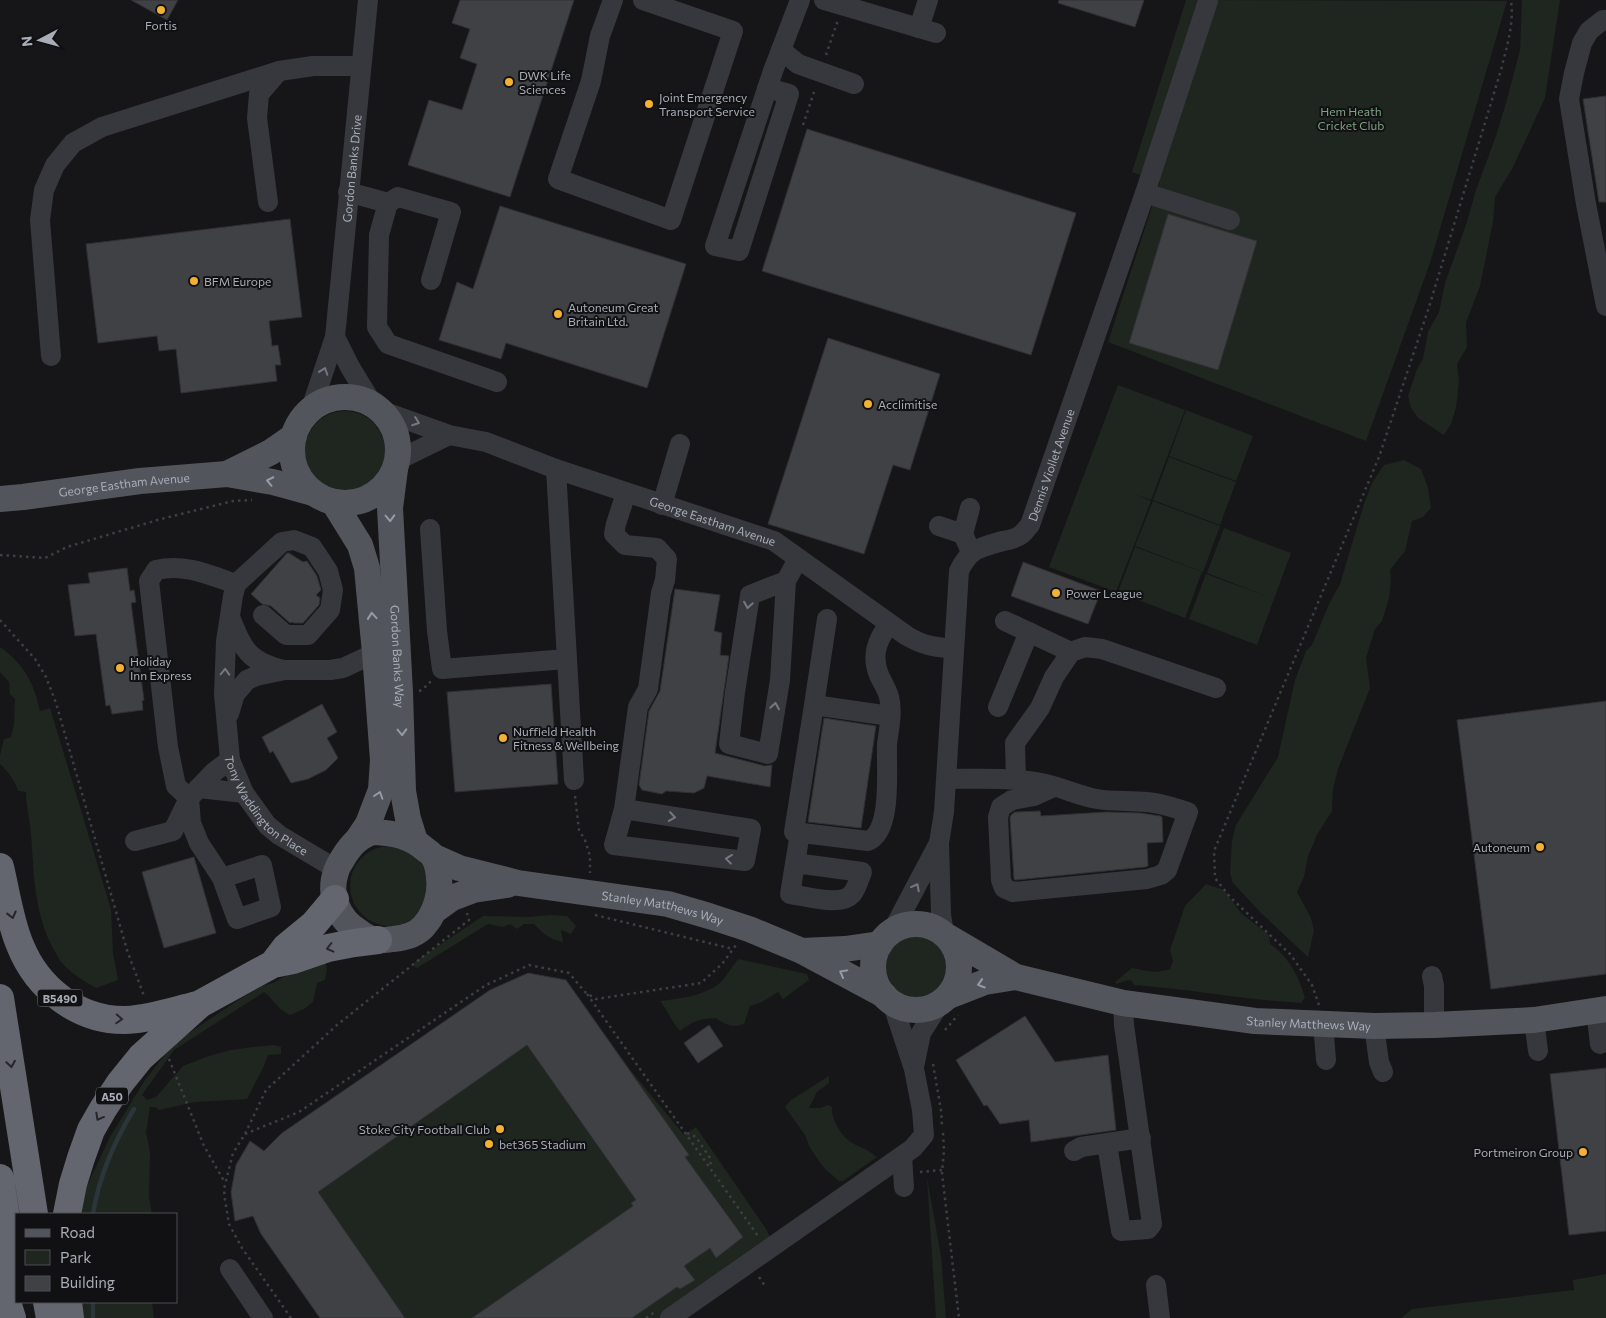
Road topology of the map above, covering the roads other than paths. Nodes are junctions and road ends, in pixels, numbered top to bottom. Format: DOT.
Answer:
graph roads {
  1 [pos="368,0"];
  2 [pos="613,0"];
  3 [pos="644,0"];
  4 [pos="800,0"];
  5 [pos="824,0"];
  6 [pos="928,0"];
  7 [pos="1208,1"];
  8 [pos="1606,20"];
  9 [pos="781,50"];
  10 [pos="362,66"];
  11 [pos="279,71"];
  12 [pos="854,84"];
  13 [pos="767,88"];
  14 [pos="1148,185"];
  15 [pos="348,192"];
  16 [pos="268,202"];
  17 [pos="388,203"];
  18 [pos="1230,220"];
  19 [pos="431,280"];
  20 [pos="1606,306"];
  21 [pos="335,337"];
  22 [pos="51,356"];
  23 [pos="497,382"];
  24 [pos="312,406"];
  25 [pos="376,406"];
  26 [pos="449,435"];
  27 [pos="294,436"];
  28 [pos="680,444"];
  29 [pos="397,465"];
  30 [pos="556,469"];
  31 [pos="227,474"];
  32 [pos="626,493"];
  33 [pos="323,498"];
  34 [pos="8,500"];
  35 [pos="662,505"];
  36 [pos="970,508"];
  37 [pos="940,526"];
  38 [pos="430,530"];
  39 [pos="962,534"];
  40 [pos="972,552"];
  41 [pos="798,558"];
  42 [pos="786,581"];
  43 [pos="236,584"];
  44 [pos="263,615"];
  45 [pos="230,617"];
  46 [pos="827,619"];
  47 [pos="1006,620"];
  48 [pos="889,624"];
  49 [pos="1029,632"];
  50 [pos="954,649"];
  51 [pos="1071,652"];
  52 [pos="375,653"];
  53 [pos="566,659"];
  54 [pos="285,670"];
  55 [pos="1216,688"];
  56 [pos="814,705"];
  57 [pos="998,707"];
  58 [pos="890,716"];
  59 [pos="227,721"];
  60 [pos="230,760"];
  61 [pos="946,779"];
  62 [pos="574,780"];
  63 [pos="1016,780"];
  64 [pos="1054,786"];
  65 [pos="194,793"];
  66 [pos="244,793"];
  67 [pos="624,809"];
  68 [pos="800,833"];
  69 [pos="358,839"];
  70 [pos="135,841"];
  71 [pos="939,843"];
  72 [pos="425,849"];
  73 [pos="795,863"];
  74 [pos="0,867"];
  75 [pos="336,869"];
  76 [pos="222,878"];
  77 [pos="518,883"];
  78 [pos="335,899"];
  79 [pos="434,911"];
  80 [pos="946,935"];
  81 [pos="886,937"];
  82 [pos="378,940"];
  83 [pos="802,950"];
  84 [pos="273,964"];
  85 [pos="1432,976"];
  86 [pos="1016,977"];
  87 [pos="0,998"];
  88 [pos="888,999"];
  89 [pos="950,1003"];
  90 [pos="1124,1003"];
  91 [pos="200,1004"];
  92 [pos="1601,1010"];
  93 [pos="1534,1020"];
  94 [pos="1323,1023"];
  95 [pos="1434,1025"];
  96 [pos="1374,1026"];
  97 [pos="1600,1044"];
  98 [pos="1538,1051"];
  99 [pos="1326,1060"];
  100 [pos="914,1069"];
  101 [pos="1383,1072"];
  102 [pos="1141,1138"];
  103 [pos="1106,1144"];
  104 [pos="1074,1151"];
  105 [pos="0,1178"];
  106 [pos="34,1213"];
  107 [pos="67,1213"];
  108 [pos="230,1269"];
  109 [pos="15,1277"];
  110 [pos="0,1280"];
  111 [pos="1156,1285"];
  112 [pos="19,1303"];
  113 [pos="47,1303"];
  114 [pos="68,1303"];
  115 [pos="674,1314"];
  116 [pos="12,1318"];
  117 [pos="22,1318"];
  118 [pos="50,1318"];
  119 [pos="70,1318"];
  120 [pos="263,1318"];
  121 [pos="1160,1318"];
  1 -- 10 [label="street, Gordon Banks Drive"];
  2 -- 3 [label="street"];
  4 -- 9 [label="street"];
  5 -- 6 [label="street"];
  7 -- 14 [label="street, Dennis Viollet Avenue"];
  8 -- 20 [label="street"];
  9 -- 12 [label="street"];
  9 -- 13 [label="street"];
  10 -- 11 [label="street"];
  10 -- 15 [label="street, Gordon Banks Drive"];
  11 -- 16 [label="street"];
  11 -- 22 [label="street"];
  13 -- 13 [label="street"];
  14 -- 18 [label="street"];
  14 -- 40 [label="street, Dennis Viollet Avenue"];
  15 -- 17 [label="street"];
  15 -- 21 [label="street, Gordon Banks Drive"];
  17 -- 19 [label="street"];
  17 -- 23 [label="street"];
  24 -- 21 [label="street, Gordon Banks Drive, one-way"];
  21 -- 25 [label="street"];
  24 -- 25 [label="main road"];
  24 -- 27 [label="main road"];
  25 -- 26 [label="street, George Eastham Avenue, one-way"];
  25 -- 29 [label="main road"];
  26 -- 29 [label="street"];
  26 -- 30 [label="street, George Eastham Avenue"];
  27 -- 31 [label="main road, George Eastham Avenue"];
  27 -- 33 [label="main road"];
  28 -- 35 [label="street"];
  29 -- 33 [label="main road"];
  29 -- 72 [label="main road, Gordon Banks Way, one-way"];
  30 -- 32 [label="street, George Eastham Avenue"];
  30 -- 53 [label="street"];
  33 -- 31 [label="main road, George Eastham Avenue, one-way"];
  31 -- 34 [label="main road, George Eastham Avenue"];
  32 -- 35 [label="street, George Eastham Avenue"];
  32 -- 67 [label="street"];
  52 -- 33 [label="main road, Gordon Banks Way, one-way"];
  35 -- 41 [label="street, George Eastham Avenue"];
  36 -- 39 [label="street"];
  37 -- 39 [label="street"];
  38 -- 53 [label="street"];
  39 -- 40 [label="street"];
  40 -- 50 [label="street"];
  41 -- 42 [label="street"];
  41 -- 48 [label="street, George Eastham Avenue"];
  42 -- 42 [label="street, one-way"];
  43 -- 44 [label="street"];
  43 -- 45 [label="street, Tony Waddington Place"];
  43 -- 65 [label="street"];
  45 -- 54 [label="street"];
  59 -- 45 [label="street, Tony Waddington Place, one-way"];
  46 -- 56 [label="street"];
  47 -- 49 [label="street"];
  48 -- 50 [label="street, George Eastham Avenue"];
  48 -- 58 [label="street"];
  49 -- 51 [label="street"];
  49 -- 57 [label="street"];
  50 -- 61 [label="street"];
  51 -- 55 [label="street"];
  51 -- 63 [label="street"];
  52 -- 54 [label="street, Tony Waddington Place"];
  69 -- 52 [label="main road, Gordon Banks Way, one-way"];
  53 -- 62 [label="street"];
  54 -- 59 [label="street, Tony Waddington Place"];
  56 -- 58 [label="street"];
  56 -- 68 [label="street"];
  58 -- 68 [label="street"];
  59 -- 60 [label="street, Tony Waddington Place"];
  60 -- 65 [label="street"];
  60 -- 66 [label="street, Tony Waddington Place"];
  61 -- 63 [label="street"];
  61 -- 71 [label="street"];
  63 -- 64 [label="street"];
  64 -- 64 [label="street"];
  65 -- 66 [label="street"];
  65 -- 70 [label="street"];
  65 -- 76 [label="street"];
  66 -- 75 [label="street, Tony Waddington Place"];
  67 -- 67 [label="street, one-way"];
  68 -- 73 [label="street"];
  69 -- 72 [label="main road"];
  69 -- 75 [label="main road"];
  71 -- 80 [label="street"];
  81 -- 71 [label="street, one-way"];
  72 -- 77 [label="main road, Stanley Matthews Way"];
  72 -- 79 [label="main road"];
  74 -- 91 [label="highway, B5490, one-way"];
  75 -- 78 [label="main road"];
  77 -- 79 [label="main road, Stanley Matthews Way"];
  77 -- 83 [label="main road, Stanley Matthews Way"];
  78 -- 82 [label="main road"];
  78 -- 84 [label="highway"];
  79 -- 82 [label="main road"];
  80 -- 81 [label="main road"];
  80 -- 86 [label="main road, Stanley Matthews Way"];
  80 -- 89 [label="main road"];
  81 -- 83 [label="main road, Stanley Matthews Way"];
  81 -- 88 [label="main road"];
  82 -- 84 [label="highway, one-way"];
  88 -- 83 [label="main road, Stanley Matthews Way, one-way"];
  84 -- 91 [label="highway"];
  85 -- 95 [label="street"];
  86 -- 89 [label="main road, Stanley Matthews Way, one-way"];
  86 -- 90 [label="main road, Stanley Matthews Way"];
  87 -- 106 [label="highway, one-way"];
  88 -- 89 [label="main road"];
  88 -- 100 [label="street"];
  89 -- 100 [label="street"];
  90 -- 94 [label="main road, Stanley Matthews Way"];
  90 -- 102 [label="street"];
  91 -- 107 [label="highway, A50, one-way"];
  92 -- 93 [label="main road, Stanley Matthews Way"];
  92 -- 97 [label="street"];
  93 -- 95 [label="main road, Stanley Matthews Way"];
  93 -- 98 [label="street"];
  94 -- 96 [label="main road, Stanley Matthews Way"];
  94 -- 99 [label="street"];
  95 -- 96 [label="main road, Stanley Matthews Way"];
  96 -- 101 [label="street"];
  100 -- 115 [label="street"];
  102 -- 103 [label="street"];
  102 -- 103 [label="street"];
  103 -- 104 [label="street"];
  105 -- 109 [label="highway"];
  108 -- 120 [label="street"];
  110 -- 116 [label="highway"];
  111 -- 121 [label="street"];
  112 -- 117 [label="highway"];
  113 -- 118 [label="highway"];
  114 -- 119 [label="highway"];
}
